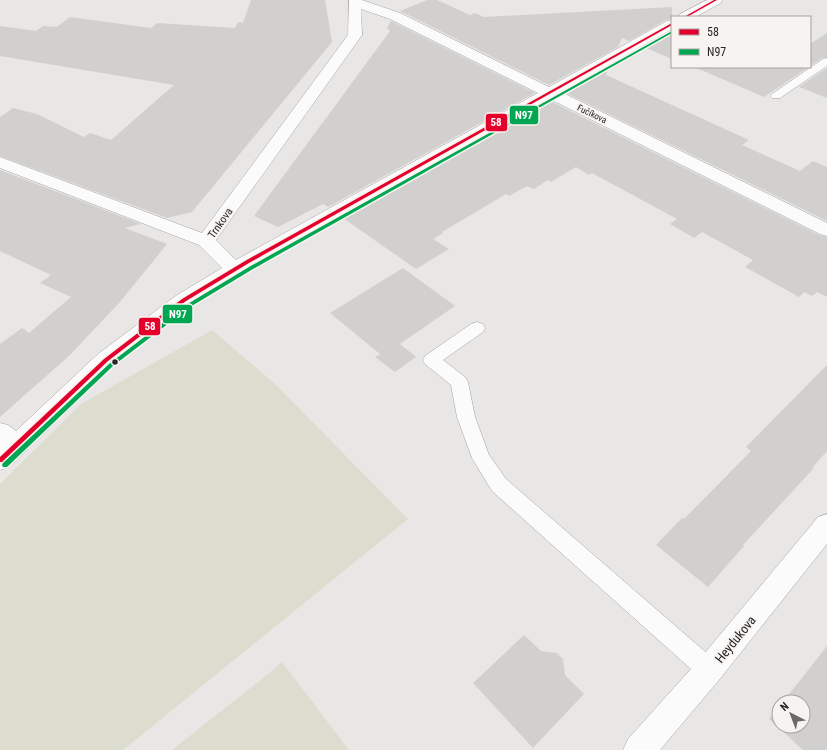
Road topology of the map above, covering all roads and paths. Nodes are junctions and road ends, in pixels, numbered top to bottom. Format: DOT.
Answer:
graph roads {
  1 [pos="716,0"];
  2 [pos="357,1"];
  3 [pos="687,16"];
  4 [pos="671,25"];
  5 [pos="827,61"];
  6 [pos="550,93"];
  7 [pos="776,96"];
  8 [pos="0,162"];
  9 [pos="827,230"];
  10 [pos="206,241"];
  11 [pos="234,269"];
  12 [pos="477,328"];
  13 [pos="5,445"];
  14 [pos="827,525"];
  15 [pos="709,670"];
  16 [pos="639,750"];
  1 -- 3 [label="street"];
  2 -- 6 [label="street, Fučíkova"];
  2 -- 10 [label="street, Trnkova"];
  4 -- 6 [label="street"];
  5 -- 7 [label="lane"];
  6 -- 9 [label="street, Fučíkova"];
  6 -- 11 [label="street"];
  8 -- 10 [label="street"];
  10 -- 11 [label="street, Trnkova"];
  11 -- 13 [label="street"];
  12 -- 15 [label="lane"];
  14 -- 15 [label="street, Heydukova"];
  15 -- 16 [label="street, Heydukova"];
}
